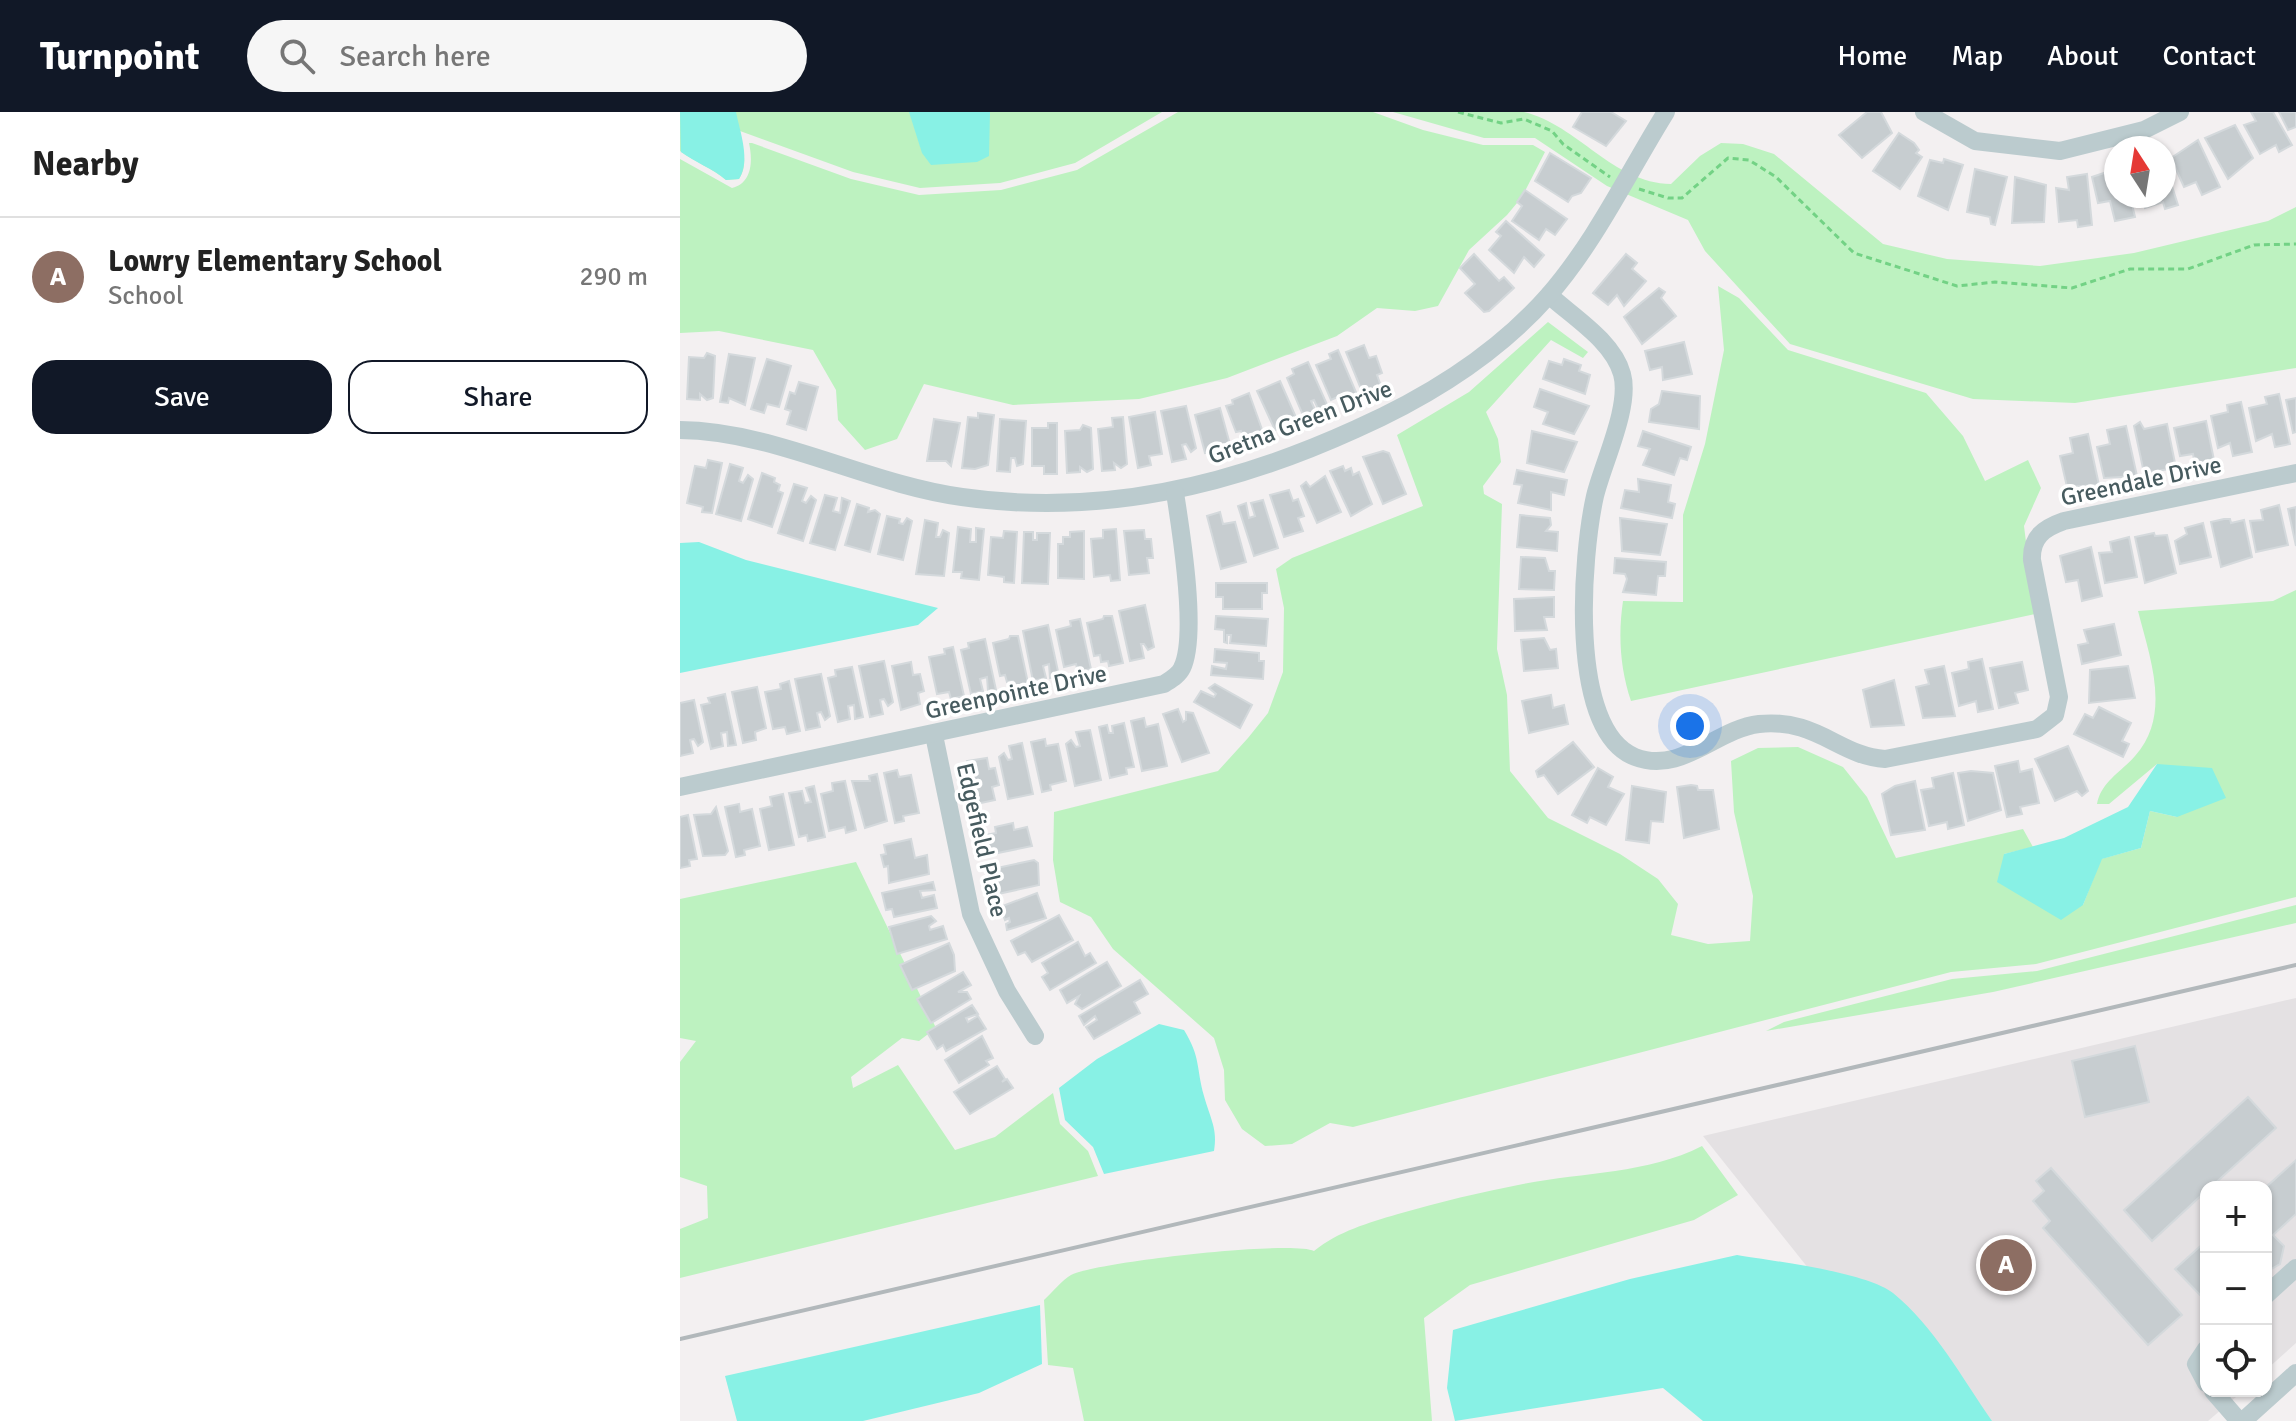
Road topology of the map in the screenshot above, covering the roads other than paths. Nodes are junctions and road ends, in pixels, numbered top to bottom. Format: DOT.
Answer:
graph roads {
  1 [pos="1666,112"];
  2 [pos="1924,112"];
  3 [pos="2180,112"];
  4 [pos="1549,295"];
  5 [pos="680,430"];
  6 [pos="2296,473"];
  7 [pos="1175,493"];
  8 [pos="934,735"];
  9 [pos="680,787"];
  10 [pos="1035,1036"];
  11 [pos="2296,1268"];
  12 [pos="2272,1290"];
  13 [pos="2296,1373"];
  14 [pos="2219,1397"];
  15 [pos="2241,1421"];
  1 -- 4 [label="street, Gretna Green Drive"];
  2 -- 3 [label="street"];
  4 -- 6 [label="street, Greendale Drive"];
  4 -- 7 [label="street, Gretna Green Drive"];
  5 -- 7 [label="street, Gretna Green Drive"];
  7 -- 8 [label="street, Greenpointe Drive"];
  8 -- 9 [label="street, Greenpointe Drive"];
  8 -- 10 [label="street, Edgefield Place"];
  11 -- 12 [label="street"];
  13 -- 15 [label="street"];
  14 -- 15 [label="street"];
}
